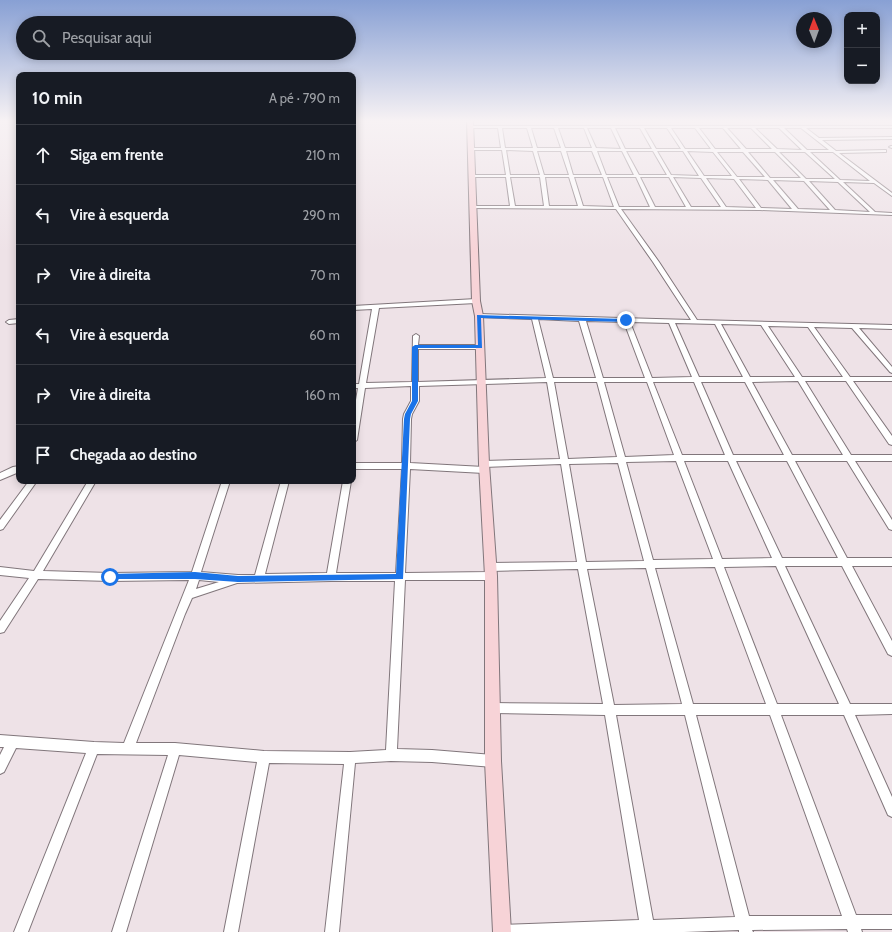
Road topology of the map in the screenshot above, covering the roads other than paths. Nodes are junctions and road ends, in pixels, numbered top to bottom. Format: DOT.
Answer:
graph roads {
  1 [pos="472,164"];
  2 [pos="506,164"];
  3 [pos="539,164"];
  4 [pos="569,164"];
  5 [pos="599,164"];
  6 [pos="631,164"];
  7 [pos="663,164"];
  8 [pos="692,164"];
  9 [pos="726,164"];
  10 [pos="756,164"];
  11 [pos="788,164"];
  12 [pos="820,164"];
  13 [pos="851,164"];
  14 [pos="508,175"];
  15 [pos="472,176"];
  16 [pos="542,176"];
  17 [pos="572,176"];
  18 [pos="604,176"];
  19 [pos="637,176"];
  20 [pos="670,176"];
  21 [pos="701,177"];
  22 [pos="737,178"];
  23 [pos="769,179"];
  24 [pos="805,180"];
  25 [pos="839,182"];
  26 [pos="874,182"];
  27 [pos="892,196"];
  28 [pos="473,207"];
  29 [pos="513,207"];
  30 [pos="548,207"];
  31 [pos="581,207"];
  32 [pos="617,207"];
  33 [pos="652,207"];
  34 [pos="689,208"];
  35 [pos="724,208"];
  36 [pos="760,209"];
  37 [pos="796,210"];
  38 [pos="833,211"];
  39 [pos="873,212"];
  40 [pos="892,214"];
  41 [pos="476,301"];
  42 [pos="376,306"];
  43 [pos="356,308"];
  44 [pos="479,316"];
  45 [pos="534,318"];
  46 [pos="582,319"];
  47 [pos="626,320"];
  48 [pos="16,321"];
  49 [pos="671,321"];
  50 [pos="695,321"];
  51 [pos="9,322"];
  52 [pos="717,322"];
  53 [pos="763,323"];
  54 [pos="809,324"];
  55 [pos="854,326"];
  56 [pos="892,327"];
  57 [pos="416,336"];
  58 [pos="415,347"];
  59 [pos="480,347"];
  60 [pos="892,371"];
  61 [pos="746,378"];
  62 [pos="697,379"];
  63 [pos="800,379"];
  64 [pos="848,379"];
  65 [pos="892,379"];
  66 [pos="550,380"];
  67 [pos="600,380"];
  68 [pos="648,380"];
  69 [pos="482,382"];
  70 [pos="415,384"];
  71 [pos="357,386"];
  72 [pos="356,400"];
  73 [pos="892,442"];
  74 [pos="849,457"];
  75 [pos="678,458"];
  76 [pos="790,458"];
  77 [pos="892,458"];
  78 [pos="732,459"];
  79 [pos="622,461"];
  80 [pos="565,462"];
  81 [pos="356,466"];
  82 [pos="406,466"];
  83 [pos="484,467"];
  84 [pos="16,469"];
  85 [pos="0,477"];
  86 [pos="31,484"];
  87 [pos="90,484"];
  88 [pos="225,484"];
  89 [pos="284,484"];
  90 [pos="346,484"];
  91 [pos="0,526"];
  92 [pos="892,528"];
  93 [pos="780,562"];
  94 [pos="845,562"];
  95 [pos="892,562"];
  96 [pos="718,564"];
  97 [pos="582,565"];
  98 [pos="650,566"];
  99 [pos="0,571"];
  100 [pos="490,572"];
  101 [pos="36,575"];
  102 [pos="195,576"];
  103 [pos="331,577"];
  104 [pos="400,577"];
  105 [pos="238,579"];
  106 [pos="259,579"];
  107 [pos="189,595"];
  108 [pos="0,629"];
  109 [pos="892,651"];
  110 [pos="492,708"];
  111 [pos="847,709"];
  112 [pos="892,709"];
  113 [pos="610,710"];
  114 [pos="689,710"];
  115 [pos="774,710"];
  116 [pos="0,741"];
  117 [pos="13,741"];
  118 [pos="94,748"];
  119 [pos="128,748"];
  120 [pos="174,749"];
  121 [pos="391,755"];
  122 [pos="264,757"];
  123 [pos="350,758"];
  124 [pos="493,761"];
  125 [pos="0,768"];
  126 [pos="892,811"];
  127 [pos="892,922"];
  128 [pos="853,926"];
  129 [pos="745,927"];
  130 [pos="648,929"];
  131 [pos="21,932"];
  132 [pos="119,932"];
  133 [pos="231,932"];
  134 [pos="332,932"];
  135 [pos="502,932"];
  1 -- 15 [label="street"];
  2 -- 14 [label="street"];
  3 -- 16 [label="street"];
  4 -- 17 [label="street"];
  5 -- 18 [label="street"];
  6 -- 19 [label="street"];
  7 -- 20 [label="street"];
  8 -- 21 [label="street"];
  9 -- 22 [label="street"];
  10 -- 23 [label="street"];
  11 -- 24 [label="street"];
  12 -- 25 [label="street"];
  13 -- 26 [label="street"];
  14 -- 15 [label="street"];
  14 -- 16 [label="street"];
  14 -- 29 [label="street"];
  15 -- 28 [label="street"];
  16 -- 17 [label="street"];
  16 -- 30 [label="street"];
  17 -- 18 [label="street"];
  17 -- 31 [label="street"];
  18 -- 19 [label="street"];
  18 -- 32 [label="street"];
  19 -- 20 [label="street"];
  19 -- 33 [label="street"];
  20 -- 21 [label="street"];
  20 -- 34 [label="street"];
  21 -- 22 [label="street"];
  21 -- 35 [label="street"];
  22 -- 23 [label="street"];
  22 -- 36 [label="street"];
  23 -- 24 [label="street"];
  23 -- 37 [label="street"];
  24 -- 25 [label="street"];
  24 -- 38 [label="street"];
  25 -- 26 [label="street"];
  25 -- 39 [label="street"];
  26 -- 27 [label="street"];
  28 -- 29 [label="street"];
  28 -- 41 [label="street"];
  29 -- 30 [label="street"];
  30 -- 31 [label="street"];
  31 -- 32 [label="street"];
  32 -- 33 [label="street"];
  32 -- 50 [label="street"];
  33 -- 34 [label="street"];
  34 -- 35 [label="street"];
  35 -- 36 [label="street"];
  36 -- 37 [label="street"];
  37 -- 38 [label="street"];
  38 -- 39 [label="street"];
  39 -- 40 [label="street"];
  41 -- 42 [label="street"];
  41 -- 44 [label="street"];
  42 -- 43 [label="street"];
  42 -- 71 [label="street"];
  44 -- 45 [label="street"];
  44 -- 59 [label="street"];
  45 -- 46 [label="street"];
  45 -- 66 [label="street"];
  46 -- 47 [label="street"];
  46 -- 67 [label="street"];
  47 -- 49 [label="street"];
  47 -- 68 [label="street"];
  48 -- 51 [label="street"];
  49 -- 50 [label="street"];
  49 -- 62 [label="street"];
  50 -- 52 [label="street"];
  52 -- 53 [label="street"];
  52 -- 61 [label="street"];
  53 -- 54 [label="street"];
  53 -- 63 [label="street"];
  54 -- 55 [label="street"];
  54 -- 64 [label="street"];
  55 -- 56 [label="street"];
  55 -- 60 [label="street"];
  57 -- 58 [label="street"];
  58 -- 59 [label="street"];
  58 -- 70 [label="street"];
  59 -- 69 [label="street"];
  61 -- 62 [label="street"];
  61 -- 63 [label="street"];
  61 -- 76 [label="street"];
  62 -- 68 [label="street"];
  62 -- 78 [label="street"];
  63 -- 64 [label="street"];
  63 -- 74 [label="street"];
  64 -- 65 [label="street"];
  64 -- 73 [label="street"];
  66 -- 67 [label="street"];
  66 -- 69 [label="street"];
  66 -- 80 [label="street"];
  67 -- 68 [label="street"];
  67 -- 79 [label="street"];
  68 -- 75 [label="street"];
  69 -- 70 [label="street"];
  69 -- 83 [label="street"];
  70 -- 71 [label="street"];
  70 -- 82 [label="street"];
  71 -- 72 [label="street"];
  74 -- 76 [label="street"];
  74 -- 77 [label="street"];
  74 -- 92 [label="street"];
  75 -- 78 [label="street"];
  75 -- 79 [label="street"];
  75 -- 96 [label="street"];
  76 -- 78 [label="street"];
  76 -- 94 [label="street"];
  78 -- 93 [label="street"];
  79 -- 80 [label="street"];
  79 -- 98 [label="street"];
  80 -- 83 [label="street"];
  80 -- 97 [label="street"];
  81 -- 82 [label="street"];
  82 -- 83 [label="street"];
  82 -- 104 [label="street"];
  83 -- 100 [label="street"];
  84 -- 85 [label="street"];
  86 -- 91 [label="street"];
  87 -- 101 [label="street"];
  88 -- 102 [label="street"];
  89 -- 106 [label="street"];
  90 -- 103 [label="street"];
  93 -- 94 [label="street"];
  93 -- 96 [label="street"];
  93 -- 111 [label="street"];
  94 -- 95 [label="street"];
  94 -- 109 [label="street"];
  96 -- 98 [label="street"];
  96 -- 115 [label="street"];
  97 -- 98 [label="street"];
  97 -- 100 [label="street"];
  97 -- 113 [label="street"];
  98 -- 114 [label="street"];
  99 -- 101 [label="street"];
  100 -- 104 [label="street"];
  100 -- 110 [label="street"];
  101 -- 102 [label="street"];
  101 -- 108 [label="street"];
  102 -- 105 [label="street"];
  102 -- 107 [label="street"];
  103 -- 104 [label="street"];
  103 -- 106 [label="street"];
  104 -- 121 [label="street"];
  105 -- 106 [label="street"];
  105 -- 107 [label="street"];
  107 -- 119 [label="street"];
  110 -- 113 [label="street"];
  110 -- 124 [label="street"];
  111 -- 112 [label="street"];
  111 -- 115 [label="street"];
  111 -- 126 [label="street"];
  113 -- 114 [label="street"];
  113 -- 130 [label="street"];
  114 -- 115 [label="street"];
  114 -- 129 [label="street"];
  115 -- 128 [label="street"];
  116 -- 117 [label="street"];
  117 -- 118 [label="street"];
  117 -- 125 [label="street"];
  118 -- 119 [label="street"];
  118 -- 131 [label="street"];
  119 -- 120 [label="street"];
  120 -- 122 [label="street"];
  120 -- 132 [label="street"];
  121 -- 123 [label="street"];
  121 -- 124 [label="street"];
  122 -- 123 [label="street"];
  122 -- 133 [label="street"];
  123 -- 134 [label="street"];
  124 -- 135 [label="street"];
  127 -- 128 [label="street"];
  128 -- 129 [label="street"];
  129 -- 130 [label="street"];
  130 -- 135 [label="street"];
}
